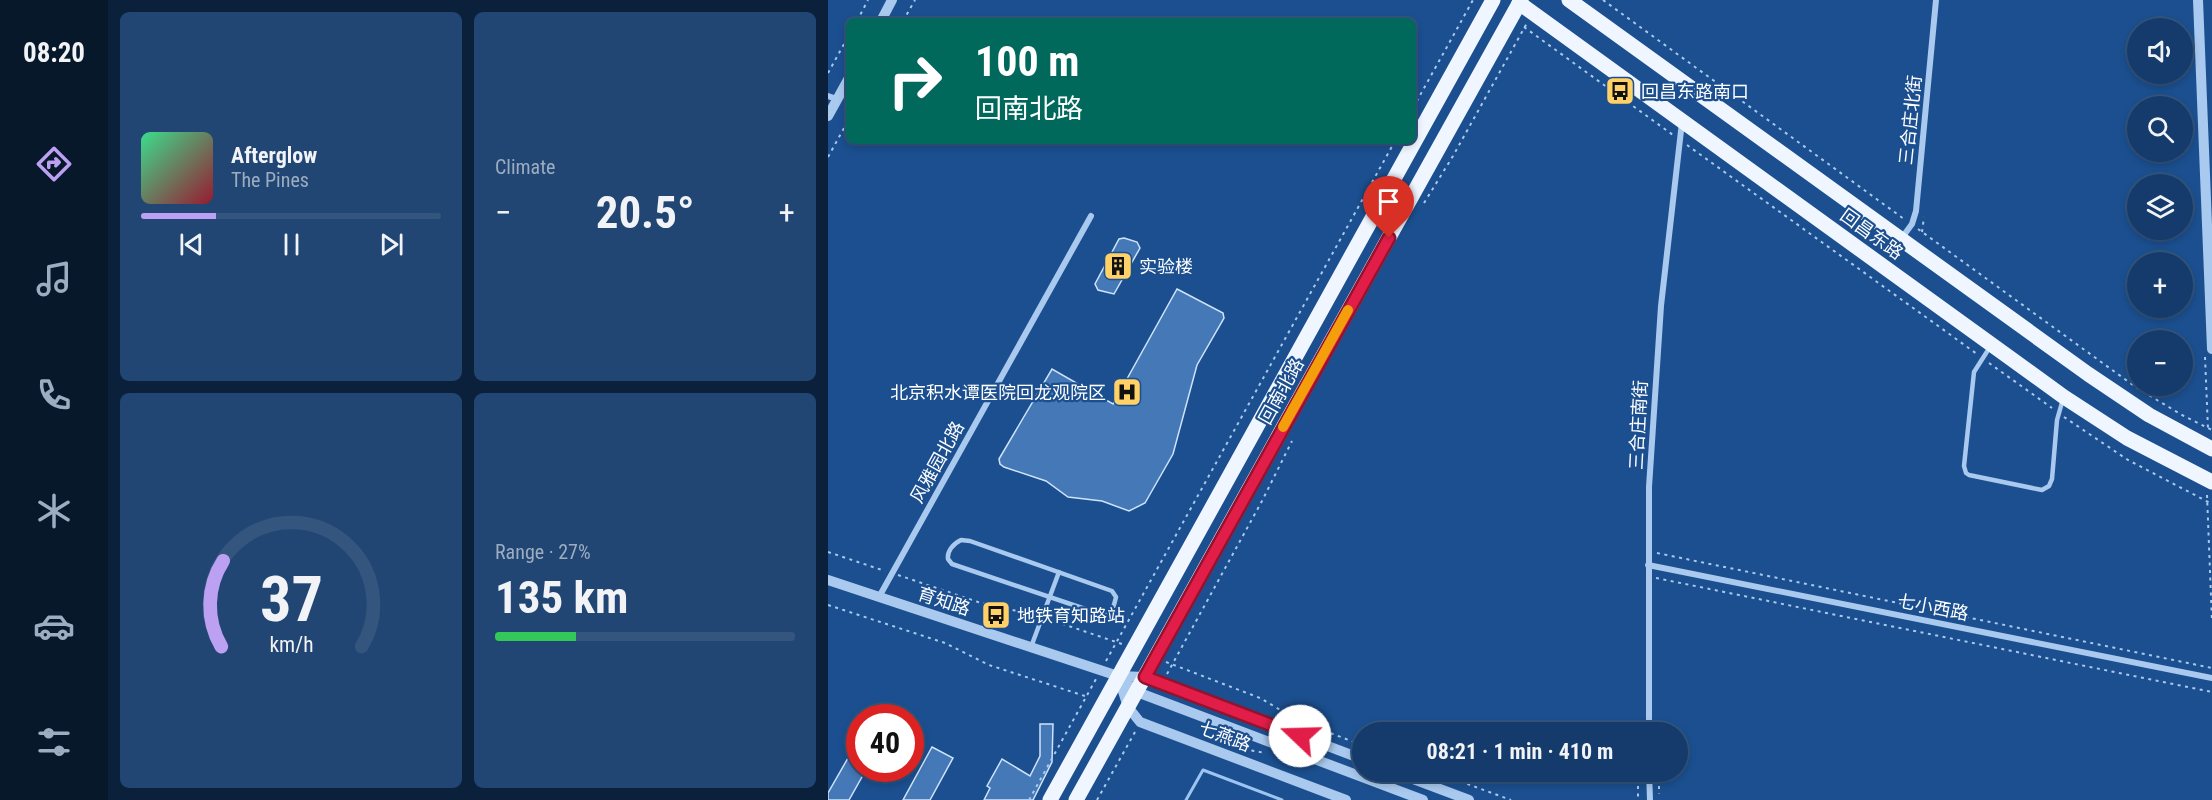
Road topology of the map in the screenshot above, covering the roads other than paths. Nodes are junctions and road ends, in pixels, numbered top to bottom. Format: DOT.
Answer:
graph roads {
  1 [pos="892,0"];
  2 [pos="1492,0"];
  3 [pos="1569,0"];
  4 [pos="1936,0"];
  5 [pos="2198,0"];
  6 [pos="1518,1"];
  7 [pos="882,18"];
  8 [pos="846,82"];
  9 [pos="833,98"];
  10 [pos="828,116"];
  11 [pos="1682,121"];
  12 [pos="1416,137"];
  13 [pos="1412,144"];
  14 [pos="1091,216"];
  15 [pos="1901,239"];
  16 [pos="1991,345"];
  17 [pos="2212,349"];
  18 [pos="2064,397"];
  19 [pos="2212,449"];
  20 [pos="2212,482"];
  21 [pos="1648,565"];
  22 [pos="1060,572"];
  23 [pos="828,580"];
  24 [pos="879,597"];
  25 [pos="1051,598"];
  26 [pos="1033,648"];
  27 [pos="1118,676"];
  28 [pos="1145,677"];
  29 [pos="2212,678"];
  30 [pos="1137,692"];
  31 [pos="1128,707"];
  32 [pos="1649,722"];
  33 [pos="1352,755"];
  34 [pos="1421,782"];
  35 [pos="1650,782"];
  36 [pos="1050,800"];
  37 [pos="1076,800"];
  38 [pos="1347,800"];
  39 [pos="1423,800"];
  40 [pos="1469,800"];
  41 [pos="1650,800"];
  1 -- 7 [label="street"];
  2 -- 12 [label="main road, 回南北路"];
  3 -- 15 [label="main road, 回昌东路"];
  4 -- 15 [label="street, 三合庄北街"];
  5 -- 17 [label="street"];
  6 -- 11 [label="main road, 回昌东路"];
  6 -- 28 [label="main road, 回南北路"];
  8 -- 9 [label="street"];
  9 -- 10 [label="street"];
  11 -- 16 [label="main road, 回昌东路"];
  11 -- 21 [label="street, 三合庄南街"];
  13 -- 27 [label="main road, 回南北路"];
  14 -- 24 [label="street, 风雅园北路"];
  15 -- 19 [label="main road, 回昌东路"];
  16 -- 18 [label="main road, 回昌东路"];
  16 -- 18 [label="lane"];
  18 -- 20 [label="main road, 回昌东路"];
  21 -- 29 [label="street, 七小西路"];
  21 -- 32 [label="street, 三合庄南街"];
  22 -- 25 [label="lane"];
  22 -- 25 [label="lane"];
  22 -- 25 [label="lane"];
  23 -- 24 [label="street, 育知路"];
  24 -- 26 [label="street, 育知路"];
  25 -- 26 [label="lane"];
  26 -- 27 [label="street, 育知路"];
  27 -- 28 [label="street"];
  27 -- 30 [label="street"];
  27 -- 31 [label="street"];
  27 -- 36 [label="main road, 回南北路"];
  28 -- 30 [label="main road, 回南北路"];
  28 -- 33 [label="street"];
  30 -- 31 [label="main road, 回南北路"];
  30 -- 39 [label="street"];
  31 -- 37 [label="main road, 回南北路"];
  31 -- 38 [label="street, 七燕路"];
  34 -- 40 [label="street"];
  35 -- 41 [label="street"];
}
